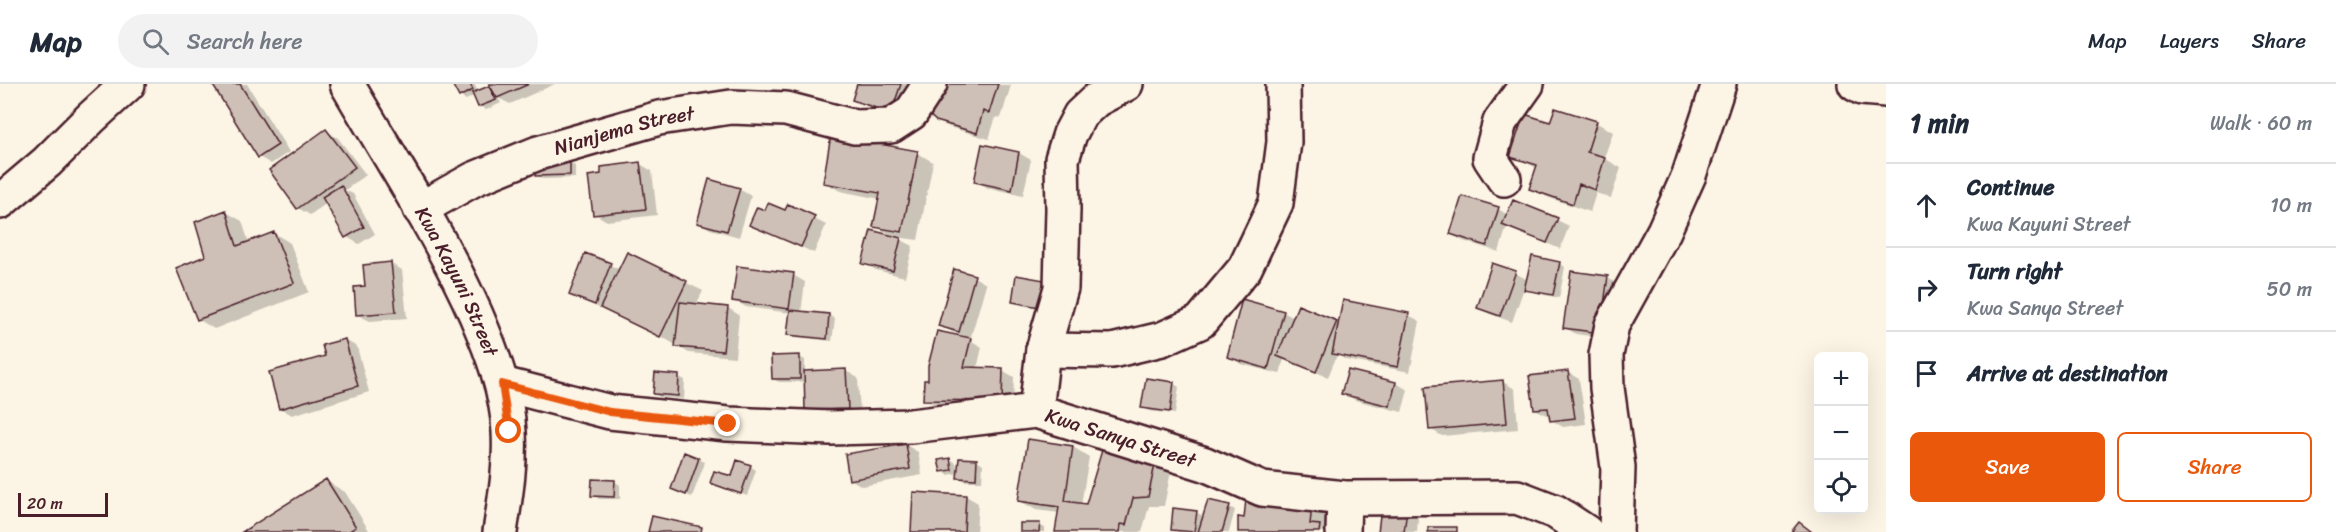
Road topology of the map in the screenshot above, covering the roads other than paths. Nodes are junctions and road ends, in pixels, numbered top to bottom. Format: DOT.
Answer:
graph roads {
  1 [pos="347,84"];
  2 [pos="930,84"];
  3 [pos="1126,84"];
  4 [pos="1283,84"];
  5 [pos="1527,84"];
  6 [pos="1719,84"];
  7 [pos="121,86"];
  8 [pos="1504,179"];
  9 [pos="0,202"];
  10 [pos="420,209"];
  11 [pos="1043,350"];
  12 [pos="502,384"];
  13 [pos="1036,411"];
  14 [pos="1344,498"];
  15 [pos="500,532"];
  16 [pos="1343,532"];
  17 [pos="1586,532"];
  18 [pos="1616,532"];
  1 -- 10 [label="street, Kwa Kayuni Street"];
  2 -- 10 [label="street, Nianjema Street"];
  3 -- 11 [label="street"];
  4 -- 11 [label="street"];
  5 -- 8 [label="street"];
  6 -- 18 [label="street"];
  7 -- 9 [label="street"];
  10 -- 12 [label="street, Kwa Kayuni Street"];
  11 -- 13 [label="street"];
  12 -- 13 [label="street, Kwa Sanya Street"];
  12 -- 15 [label="street, Kwa Kayuni Street"];
  13 -- 14 [label="street, Kwa Sanya Street"];
  14 -- 16 [label="street"];
  14 -- 17 [label="street, Kwa Sanya Street"];
}
